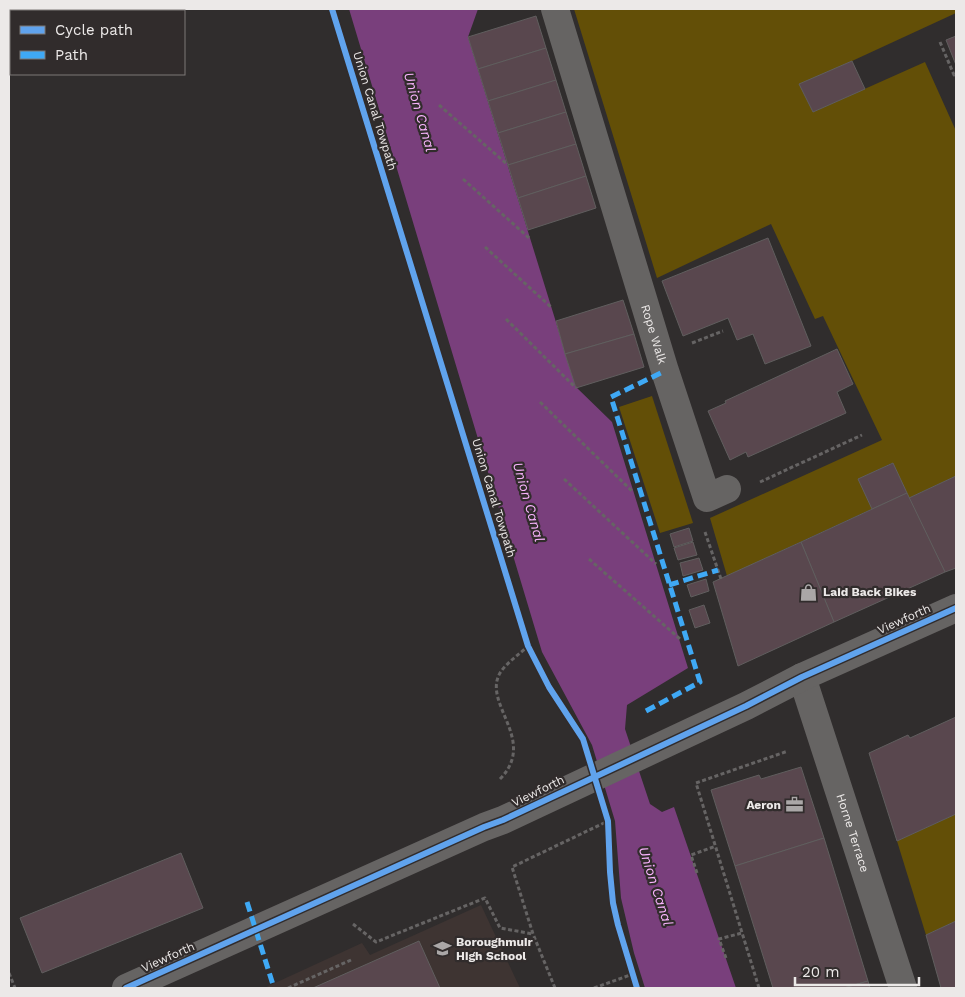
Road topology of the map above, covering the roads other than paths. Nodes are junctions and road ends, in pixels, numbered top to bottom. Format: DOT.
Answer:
graph roads {
  1 [pos="555,9"];
  2 [pos="717,494"];
  3 [pos="956,608"];
  4 [pos="802,677"];
  5 [pos="126,988"];
  6 [pos="903,988"];
  1 -- 2 [label="street, Rope Walk"];
  3 -- 4 [label="street, Viewforth"];
  4 -- 5 [label="street, Viewforth"];
  4 -- 6 [label="street, Horne Terrace"];
}
